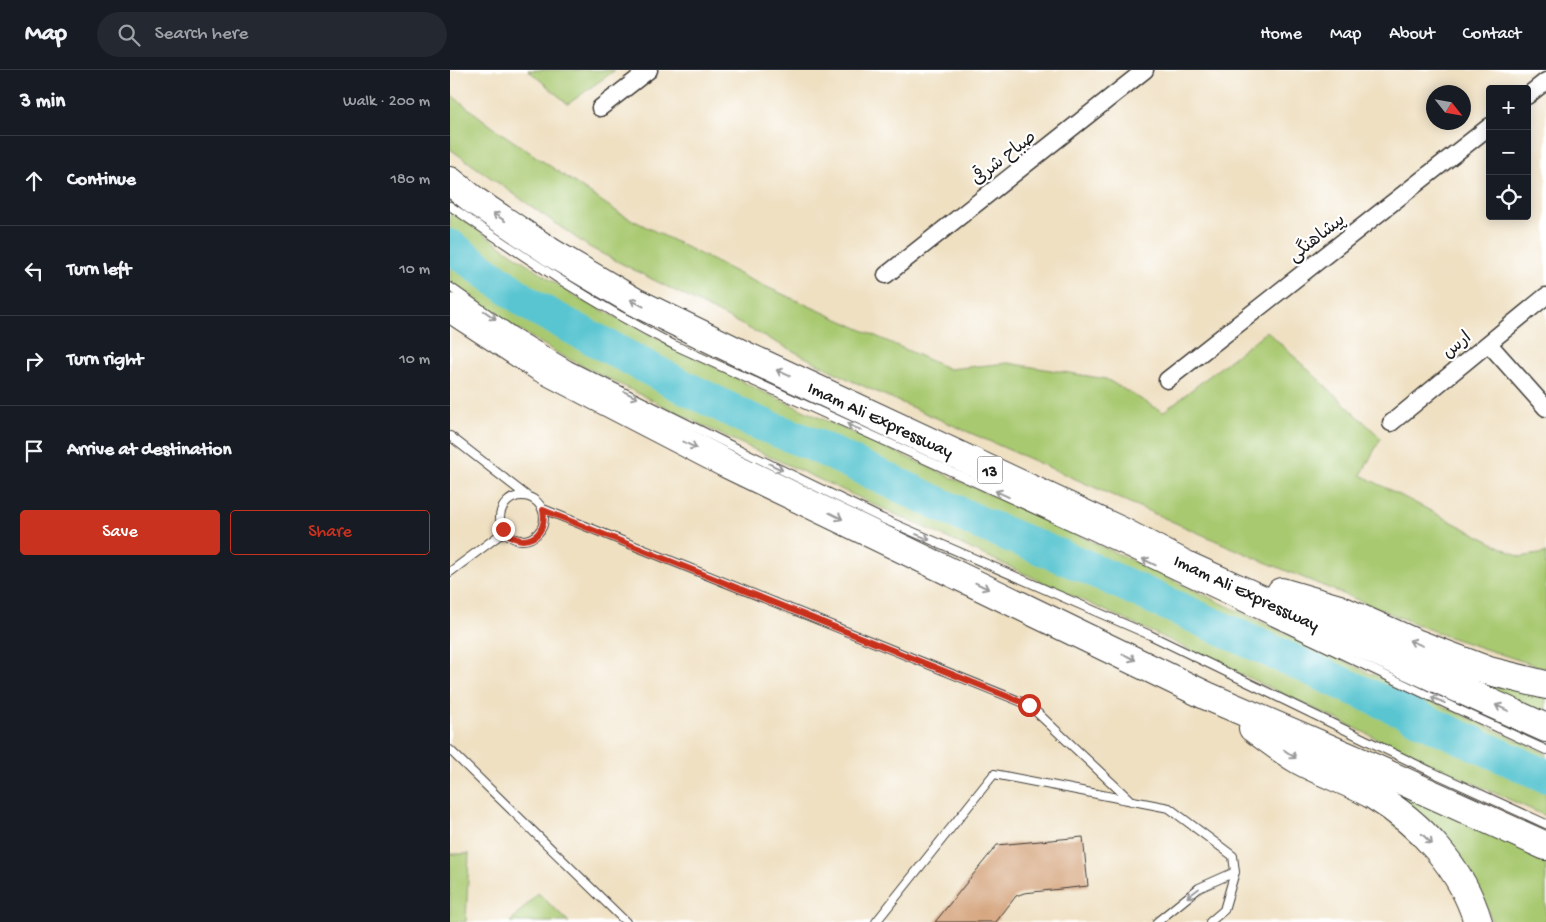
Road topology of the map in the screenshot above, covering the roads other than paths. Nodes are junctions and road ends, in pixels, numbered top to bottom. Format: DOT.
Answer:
graph roads {
  1 [pos="649,70"];
  2 [pos="1145,70"];
  3 [pos="1125,76"];
  4 [pos="1546,81"];
  5 [pos="1531,93"];
  6 [pos="600,108"];
  7 [pos="1486,129"];
  8 [pos="450,181"];
  9 [pos="450,206"];
  10 [pos="886,275"];
  11 [pos="450,286"];
  12 [pos="1546,296"];
  13 [pos="450,308"];
  14 [pos="1489,344"];
  15 [pos="1167,380"];
  16 [pos="1546,408"];
  17 [pos="1391,422"];
  18 [pos="450,436"];
  19 [pos="527,496"];
  20 [pos="543,510"];
  21 [pos="505,531"];
  22 [pos="1188,566"];
  23 [pos="450,572"];
  24 [pos="1546,684"];
  25 [pos="1207,696"];
  26 [pos="1546,728"];
  27 [pos="450,750"];
  28 [pos="1546,750"];
  29 [pos="1131,801"];
  30 [pos="1546,824"];
  31 [pos="1546,846"];
  32 [pos="1235,872"];
  33 [pos="626,922"];
  34 [pos="876,922"];
  35 [pos="1156,922"];
  36 [pos="1210,922"];
  37 [pos="1478,922"];
  1 -- 6 [label="street"];
  2 -- 3 [label="street, صباح شرقی"];
  3 -- 10 [label="street, صباح شرقی"];
  4 -- 5 [label="street"];
  7 -- 15 [label="street, پیشاهنگی"];
  22 -- 8 [label="highway, Imam Ali Expressway / 13, one-way"];
  28 -- 9 [label="lane, one-way"];
  11 -- 30 [label="lane, one-way"];
  12 -- 14 [label="street, ارس"];
  13 -- 25 [label="highway, one-way"];
  14 -- 16 [label="street"];
  14 -- 17 [label="street, ارس"];
  18 -- 19 [label="lane"];
  19 -- 20 [label="lane"];
  19 -- 21 [label="lane"];
  20 -- 21 [label="lane"];
  20 -- 29 [label="lane"];
  21 -- 23 [label="lane"];
  24 -- 22 [label="highway, one-way"];
  26 -- 22 [label="highway, Imam Ali Expressway / 13, one-way"];
  25 -- 31 [label="highway"];
  25 -- 37 [label="highway, one-way"];
  27 -- 33 [label="lane"];
  29 -- 32 [label="lane"];
  29 -- 34 [label="lane"];
  32 -- 35 [label="lane, one-way"];
  32 -- 36 [label="lane"];
}
